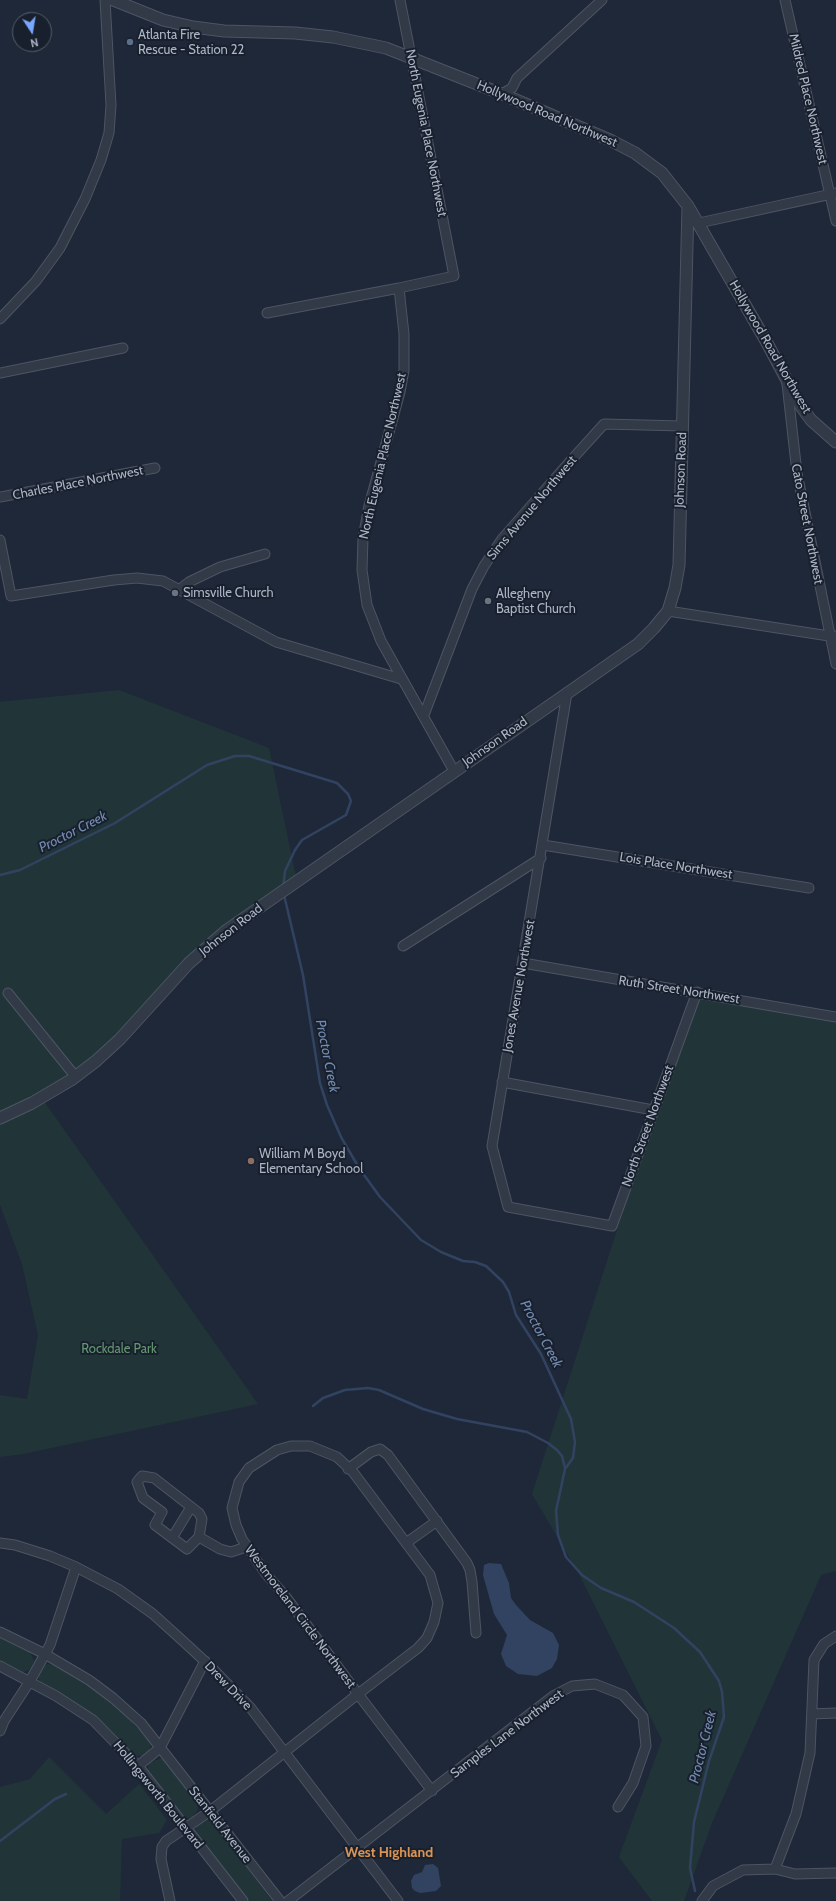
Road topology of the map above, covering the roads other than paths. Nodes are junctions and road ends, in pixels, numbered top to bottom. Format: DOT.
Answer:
graph roads {
  1 [pos="104,0"];
  2 [pos="113,0"];
  3 [pos="400,0"];
  4 [pos="602,0"];
  5 [pos="785,0"];
  6 [pos="412,59"];
  7 [pos="502,94"];
  8 [pos="833,194"];
  9 [pos="688,206"];
  10 [pos="836,221"];
  11 [pos="699,223"];
  12 [pos="399,288"];
  13 [pos="267,313"];
  14 [pos="0,319"];
  15 [pos="123,348"];
  16 [pos="0,373"];
  17 [pos="787,384"];
  18 [pos="682,426"];
  19 [pos="836,442"];
  20 [pos="155,468"];
  21 [pos="0,497"];
  22 [pos="0,540"];
  23 [pos="265,554"];
  24 [pos="179,590"];
  25 [pos="668,611"];
  26 [pos="833,636"];
  27 [pos="836,664"];
  28 [pos="401,679"];
  29 [pos="567,693"];
  30 [pos="424,715"];
  31 [pos="454,771"];
  32 [pos="543,845"];
  33 [pos="541,858"];
  34 [pos="809,888"];
  35 [pos="403,946"];
  36 [pos="523,963"];
  37 [pos="697,992"];
  38 [pos="8,993"];
  39 [pos="836,1017"];
  40 [pos="75,1076"];
  41 [pos="502,1082"];
  42 [pos="654,1110"];
  43 [pos="0,1118"];
  44 [pos="578,1219"];
  45 [pos="348,1469"];
  46 [pos="191,1507"];
  47 [pos="437,1521"];
  48 [pos="199,1537"];
  49 [pos="172,1538"];
  50 [pos="406,1543"];
  51 [pos="0,1544"];
  52 [pos="246,1546"];
  53 [pos="76,1567"];
  54 [pos="0,1632"];
  55 [pos="476,1633"];
  56 [pos="836,1636"];
  57 [pos="45,1654"];
  58 [pos="205,1661"];
  59 [pos="0,1666"];
  60 [pos="30,1681"];
  61 [pos="358,1694"];
  62 [pos="836,1713"];
  63 [pos="812,1714"];
  64 [pos="0,1731"];
  65 [pos="160,1748"];
  66 [pos="284,1753"];
  67 [pos="138,1766"];
  68 [pos="432,1791"];
  69 [pos="618,1807"];
  70 [pos="209,1812"];
  71 [pos="185,1827"];
  72 [pos="357,1849"];
  73 [pos="775,1869"];
  74 [pos="836,1873"];
  75 [pos="170,1901"];
  76 [pos="243,1901"];
  77 [pos="280,1901"];
  78 [pos="288,1901"];
  79 [pos="398,1901"];
  80 [pos="702,1901"];
  1 -- 14 [label="street"];
  2 -- 6 [label="street, Hollywood Road Northwest"];
  3 -- 6 [label="street, North Eugenia Place Northwest"];
  4 -- 7 [label="street"];
  5 -- 8 [label="street, Mildred Place Northwest"];
  6 -- 7 [label="street, Hollywood Road Northwest"];
  6 -- 12 [label="street, North Eugenia Place Northwest"];
  7 -- 9 [label="street, Hollywood Road Northwest"];
  8 -- 10 [label="street, Mildred Place Northwest"];
  8 -- 11 [label="street"];
  9 -- 11 [label="street, Hollywood Road Northwest"];
  9 -- 18 [label="street, Johnson Road"];
  11 -- 17 [label="street, Hollywood Road Northwest"];
  12 -- 13 [label="street"];
  12 -- 28 [label="street, North Eugenia Place Northwest"];
  15 -- 16 [label="street"];
  17 -- 19 [label="street, Hollywood Road Northwest"];
  17 -- 26 [label="street, Cato Street Northwest"];
  18 -- 25 [label="street, Johnson Road"];
  18 -- 30 [label="street, Sims Avenue Northwest"];
  20 -- 21 [label="street, Charles Place Northwest"];
  22 -- 24 [label="street"];
  23 -- 24 [label="street"];
  24 -- 28 [label="street"];
  25 -- 26 [label="street"];
  25 -- 29 [label="street, Johnson Road"];
  26 -- 27 [label="street, Cato Street Northwest"];
  28 -- 30 [label="street, North Eugenia Place Northwest"];
  29 -- 31 [label="street, Johnson Road"];
  29 -- 32 [label="street, Jones Avenue Northwest"];
  30 -- 31 [label="street, North Eugenia Place Northwest"];
  31 -- 40 [label="street, Johnson Road"];
  32 -- 33 [label="street, Jones Avenue Northwest"];
  32 -- 34 [label="street, Lois Place Northwest"];
  33 -- 35 [label="street"];
  33 -- 36 [label="street, Jones Avenue Northwest"];
  36 -- 37 [label="street, Ruth Street Northwest"];
  36 -- 41 [label="street, Jones Avenue Northwest"];
  37 -- 39 [label="street, Ruth Street Northwest"];
  37 -- 42 [label="street, North Street Northwest"];
  38 -- 40 [label="street"];
  40 -- 43 [label="street, Johnson Road"];
  41 -- 42 [label="street"];
  41 -- 44 [label="street, Jones Avenue Northwest"];
  42 -- 44 [label="street, North Street Northwest"];
  45 -- 47 [label="street"];
  45 -- 50 [label="street, Westmoreland Circle Northwest"];
  45 -- 52 [label="street, Westmoreland Circle Northwest"];
  46 -- 48 [label="street"];
  46 -- 49 [label="street"];
  46 -- 49 [label="street"];
  47 -- 50 [label="street"];
  47 -- 55 [label="street"];
  48 -- 49 [label="street"];
  48 -- 52 [label="street"];
  50 -- 61 [label="street, Westmoreland Circle Northwest"];
  51 -- 53 [label="street, Drew Drive"];
  52 -- 61 [label="street, Westmoreland Circle Northwest"];
  53 -- 57 [label="street"];
  53 -- 58 [label="street, Drew Drive"];
  54 -- 57 [label="street, Stanfield Avenue"];
  56 -- 63 [label="street"];
  57 -- 60 [label="street"];
  57 -- 65 [label="street, Stanfield Avenue"];
  58 -- 65 [label="street"];
  58 -- 66 [label="street, Drew Drive"];
  59 -- 60 [label="street, Hollingsworth Boulevard"];
  60 -- 64 [label="street"];
  60 -- 67 [label="street, Hollingsworth Boulevard"];
  61 -- 66 [label="street"];
  61 -- 68 [label="street"];
  62 -- 63 [label="street"];
  63 -- 73 [label="street"];
  65 -- 67 [label="street"];
  65 -- 70 [label="street, Stanfield Avenue"];
  66 -- 70 [label="street"];
  66 -- 72 [label="street, Drew Drive"];
  67 -- 71 [label="street, Hollingsworth Boulevard"];
  68 -- 69 [label="street, Samples Lane Northwest"];
  68 -- 72 [label="street, Samples Lane Northwest"];
  70 -- 71 [label="street"];
  70 -- 77 [label="street, Stanfield Avenue"];
  71 -- 75 [label="street"];
  71 -- 76 [label="street, Hollingsworth Boulevard"];
  72 -- 78 [label="street, Samples Lane Northwest"];
  72 -- 79 [label="street, Drew Drive"];
  73 -- 74 [label="street"];
  73 -- 80 [label="street"];
}
